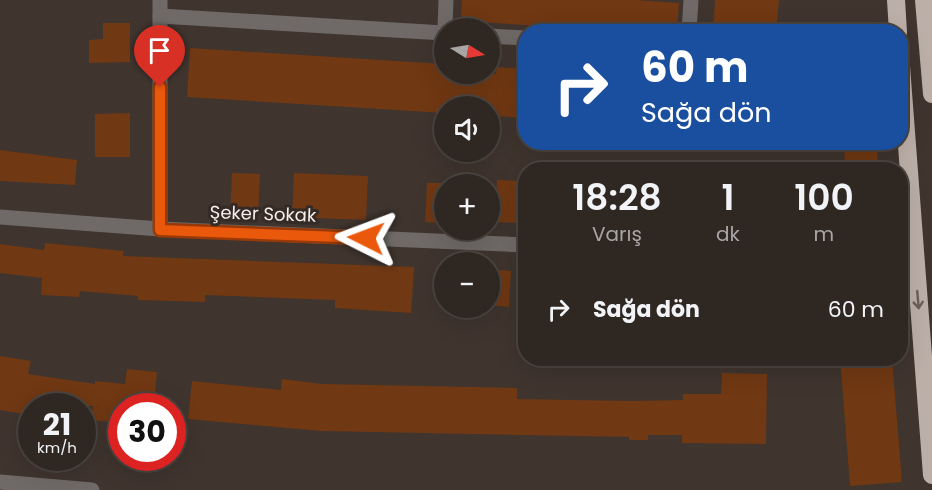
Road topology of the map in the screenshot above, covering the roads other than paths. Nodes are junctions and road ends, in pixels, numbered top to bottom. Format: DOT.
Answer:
graph roads {
  1 [pos="446,0"];
  2 [pos="691,0"];
  3 [pos="896,0"];
  4 [pos="924,0"];
  5 [pos="160,8"];
  6 [pos="445,18"];
  7 [pos="690,24"];
  8 [pos="898,24"];
  9 [pos="434,32"];
  10 [pos="500,37"];
  11 [pos="518,38"];
  12 [pos="932,94"];
  13 [pos="0,217"];
  14 [pos="160,230"];
  15 [pos="518,245"];
  16 [pos="908,270"];
  17 [pos="932,476"];
  18 [pos="0,482"];
  19 [pos="92,490"];
  1 -- 6 [label="street"];
  2 -- 7 [label="street"];
  3 -- 8 [label="highway"];
  4 -- 12 [label="highway"];
  5 -- 9 [label="street"];
  5 -- 14 [label="street"];
  10 -- 11 [label="street"];
  13 -- 14 [label="street, Şeker Sokak"];
  14 -- 15 [label="street, Şeker Sokak"];
  16 -- 17 [label="highway, one-way"];
  18 -- 19 [label="street"];
}
